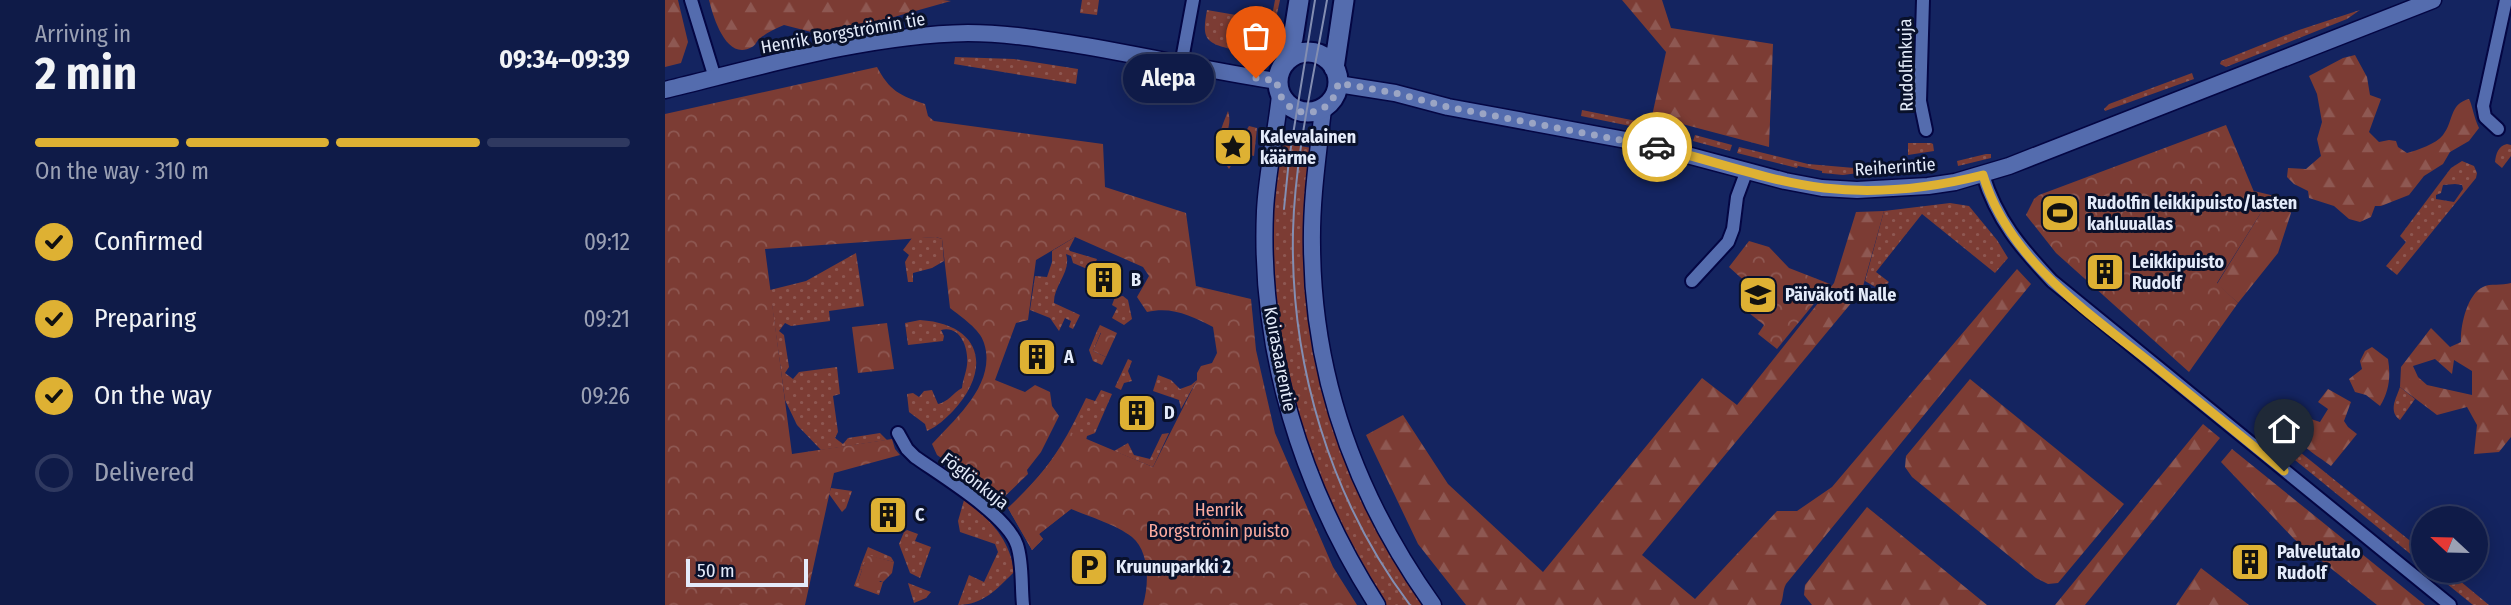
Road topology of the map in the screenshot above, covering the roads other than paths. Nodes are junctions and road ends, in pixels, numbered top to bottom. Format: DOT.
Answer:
graph roads {
  1 [pos="691,0"];
  2 [pos="1193,0"];
  3 [pos="1299,0"];
  4 [pos="1344,0"];
  5 [pos="1923,0"];
  6 [pos="2433,0"];
  7 [pos="2506,0"];
  8 [pos="1285,63"];
  9 [pos="1181,65"];
  10 [pos="1336,76"];
  11 [pos="715,78"];
  12 [pos="1279,88"];
  13 [pos="665,90"];
  14 [pos="1323,109"];
  15 [pos="2498,129"];
  16 [pos="1926,130"];
  17 [pos="1747,170"];
  18 [pos="1983,175"];
  19 [pos="1692,281"];
  20 [pos="898,433"];
  21 [pos="1023,605"];
  22 [pos="1377,605"];
  23 [pos="1433,605"];
  24 [pos="2450,605"];
  1 -- 11 [label="street"];
  2 -- 9 [label="street"];
  3 -- 8 [label="main road"];
  4 -- 10 [label="main road"];
  5 -- 16 [label="street, Rudolfinkuja"];
  6 -- 18 [label="street, Reiherintie"];
  7 -- 15 [label="street"];
  8 -- 10 [label="main road"];
  8 -- 12 [label="main road"];
  9 -- 11 [label="street, Henrik Borgströmin tie"];
  9 -- 12 [label="street, Henrik Borgströmin tie"];
  10 -- 14 [label="main road"];
  10 -- 17 [label="street, Reiherintie"];
  11 -- 13 [label="street, Henrik Borgströmin tie"];
  12 -- 14 [label="main road"];
  12 -- 22 [label="street, Koirasaarentie"];
  14 -- 23 [label="street"];
  17 -- 18 [label="street, Reiherintie"];
  17 -- 19 [label="street"];
  18 -- 24 [label="street"];
  20 -- 21 [label="street, Föglönkuja"];
}
